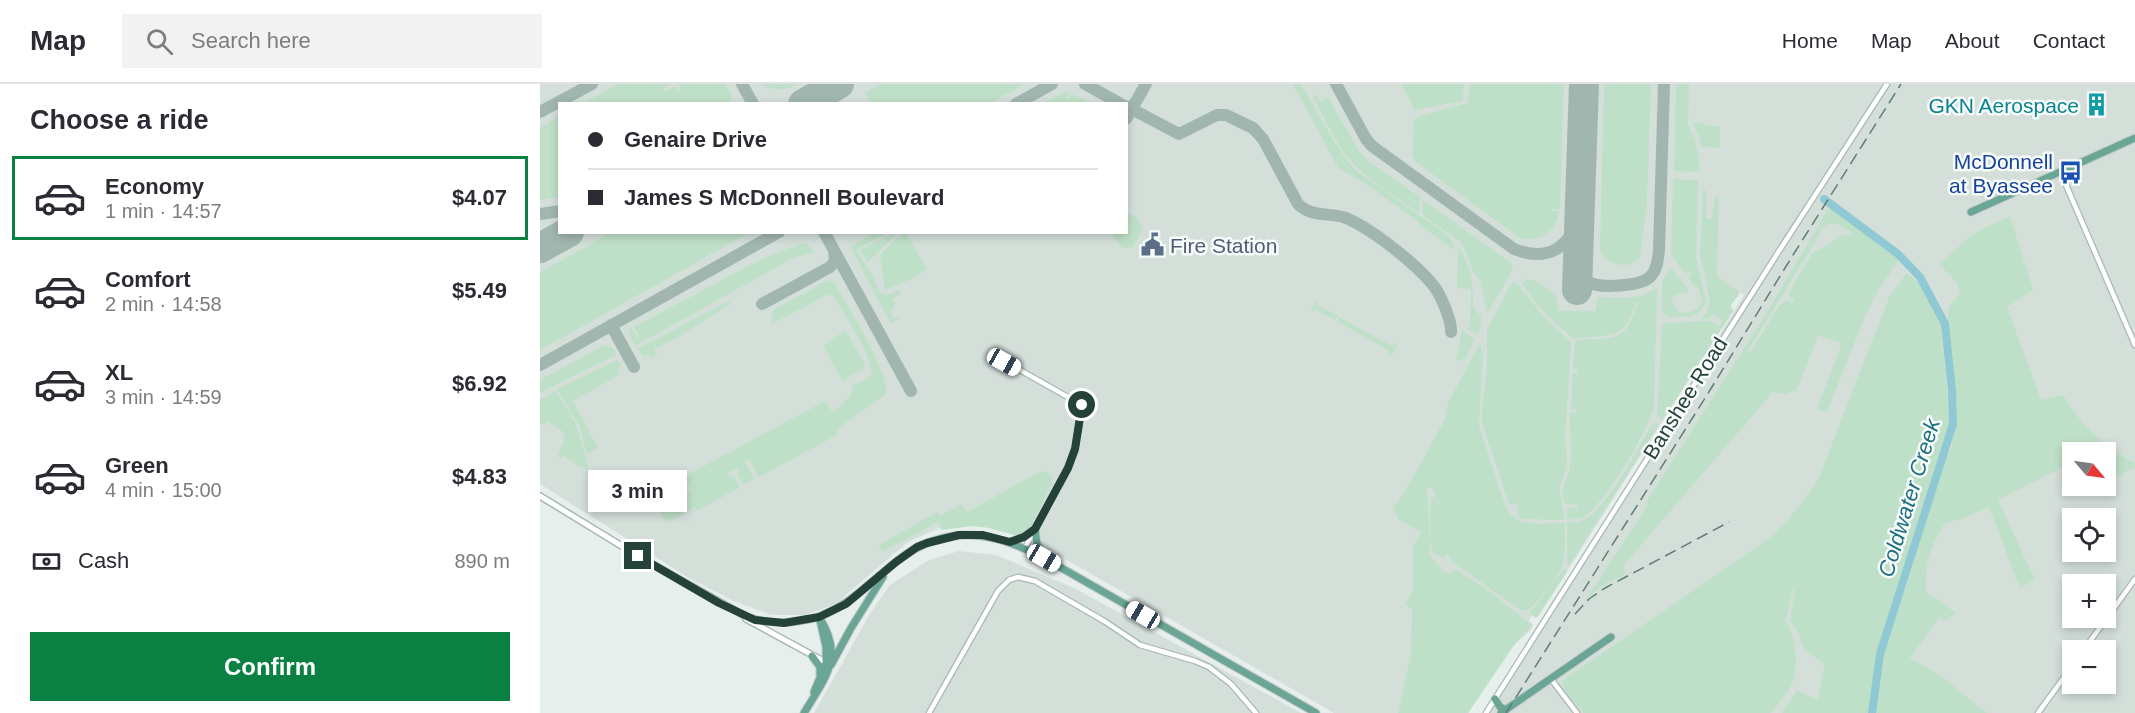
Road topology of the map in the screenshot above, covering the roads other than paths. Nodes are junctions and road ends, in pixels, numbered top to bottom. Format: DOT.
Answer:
graph roads {
  1 [pos="1887,84"];
  2 [pos="2135,138"];
  3 [pos="2060,171"];
  4 [pos="1971,212"];
  5 [pos="2135,345"];
  6 [pos="996,357"];
  7 [pos="540,496"];
  8 [pos="1035,529"];
  9 [pos="1010,542"];
  10 [pos="1025,548"];
  11 [pos="1044,558"];
  12 [pos="892,565"];
  13 [pos="2135,579"];
  14 [pos="734,611"];
  15 [pos="819,617"];
  16 [pos="1611,637"];
  17 [pos="2091,640"];
  18 [pos="812,656"];
  19 [pos="828,664"];
  20 [pos="820,676"];
  21 [pos="1551,679"];
  22 [pos="2062,680"];
  23 [pos="1495,699"];
  24 [pos="811,702"];
  25 [pos="1504,711"];
  26 [pos="804,713"];
  27 [pos="929,713"];
  28 [pos="1256,713"];
  29 [pos="1316,713"];
  30 [pos="1486,713"];
  31 [pos="1577,713"];
  32 [pos="2038,713"];
  1 -- 23 [label="street, Banshee Road"];
  2 -- 3 [label="main road"];
  3 -- 4 [label="main road"];
  3 -- 5 [label="street"];
  6 -- 8 [label="street"];
  7 -- 14 [label="street"];
  8 -- 9 [label="main road"];
  8 -- 10 [label="street"];
  8 -- 11 [label="main road"];
  9 -- 10 [label="main road"];
  9 -- 12 [label="main road"];
  10 -- 11 [label="main road"];
  11 -- 29 [label="main road"];
  12 -- 15 [label="main road"];
  12 -- 19 [label="main road"];
  13 -- 17 [label="street"];
  14 -- 15 [label="street"];
  14 -- 18 [label="street"];
  15 -- 19 [label="main road"];
  16 -- 21 [label="main road"];
  18 -- 19 [label="street"];
  18 -- 20 [label="main road"];
  19 -- 20 [label="main road"];
  19 -- 24 [label="main road"];
  20 -- 24 [label="main road"];
  21 -- 25 [label="main road"];
  21 -- 31 [label="street"];
  22 -- 32 [label="street"];
  23 -- 25 [label="main road"];
  23 -- 30 [label="street, Banshee Road"];
  24 -- 26 [label="main road"];
  27 -- 28 [label="street"];
}
